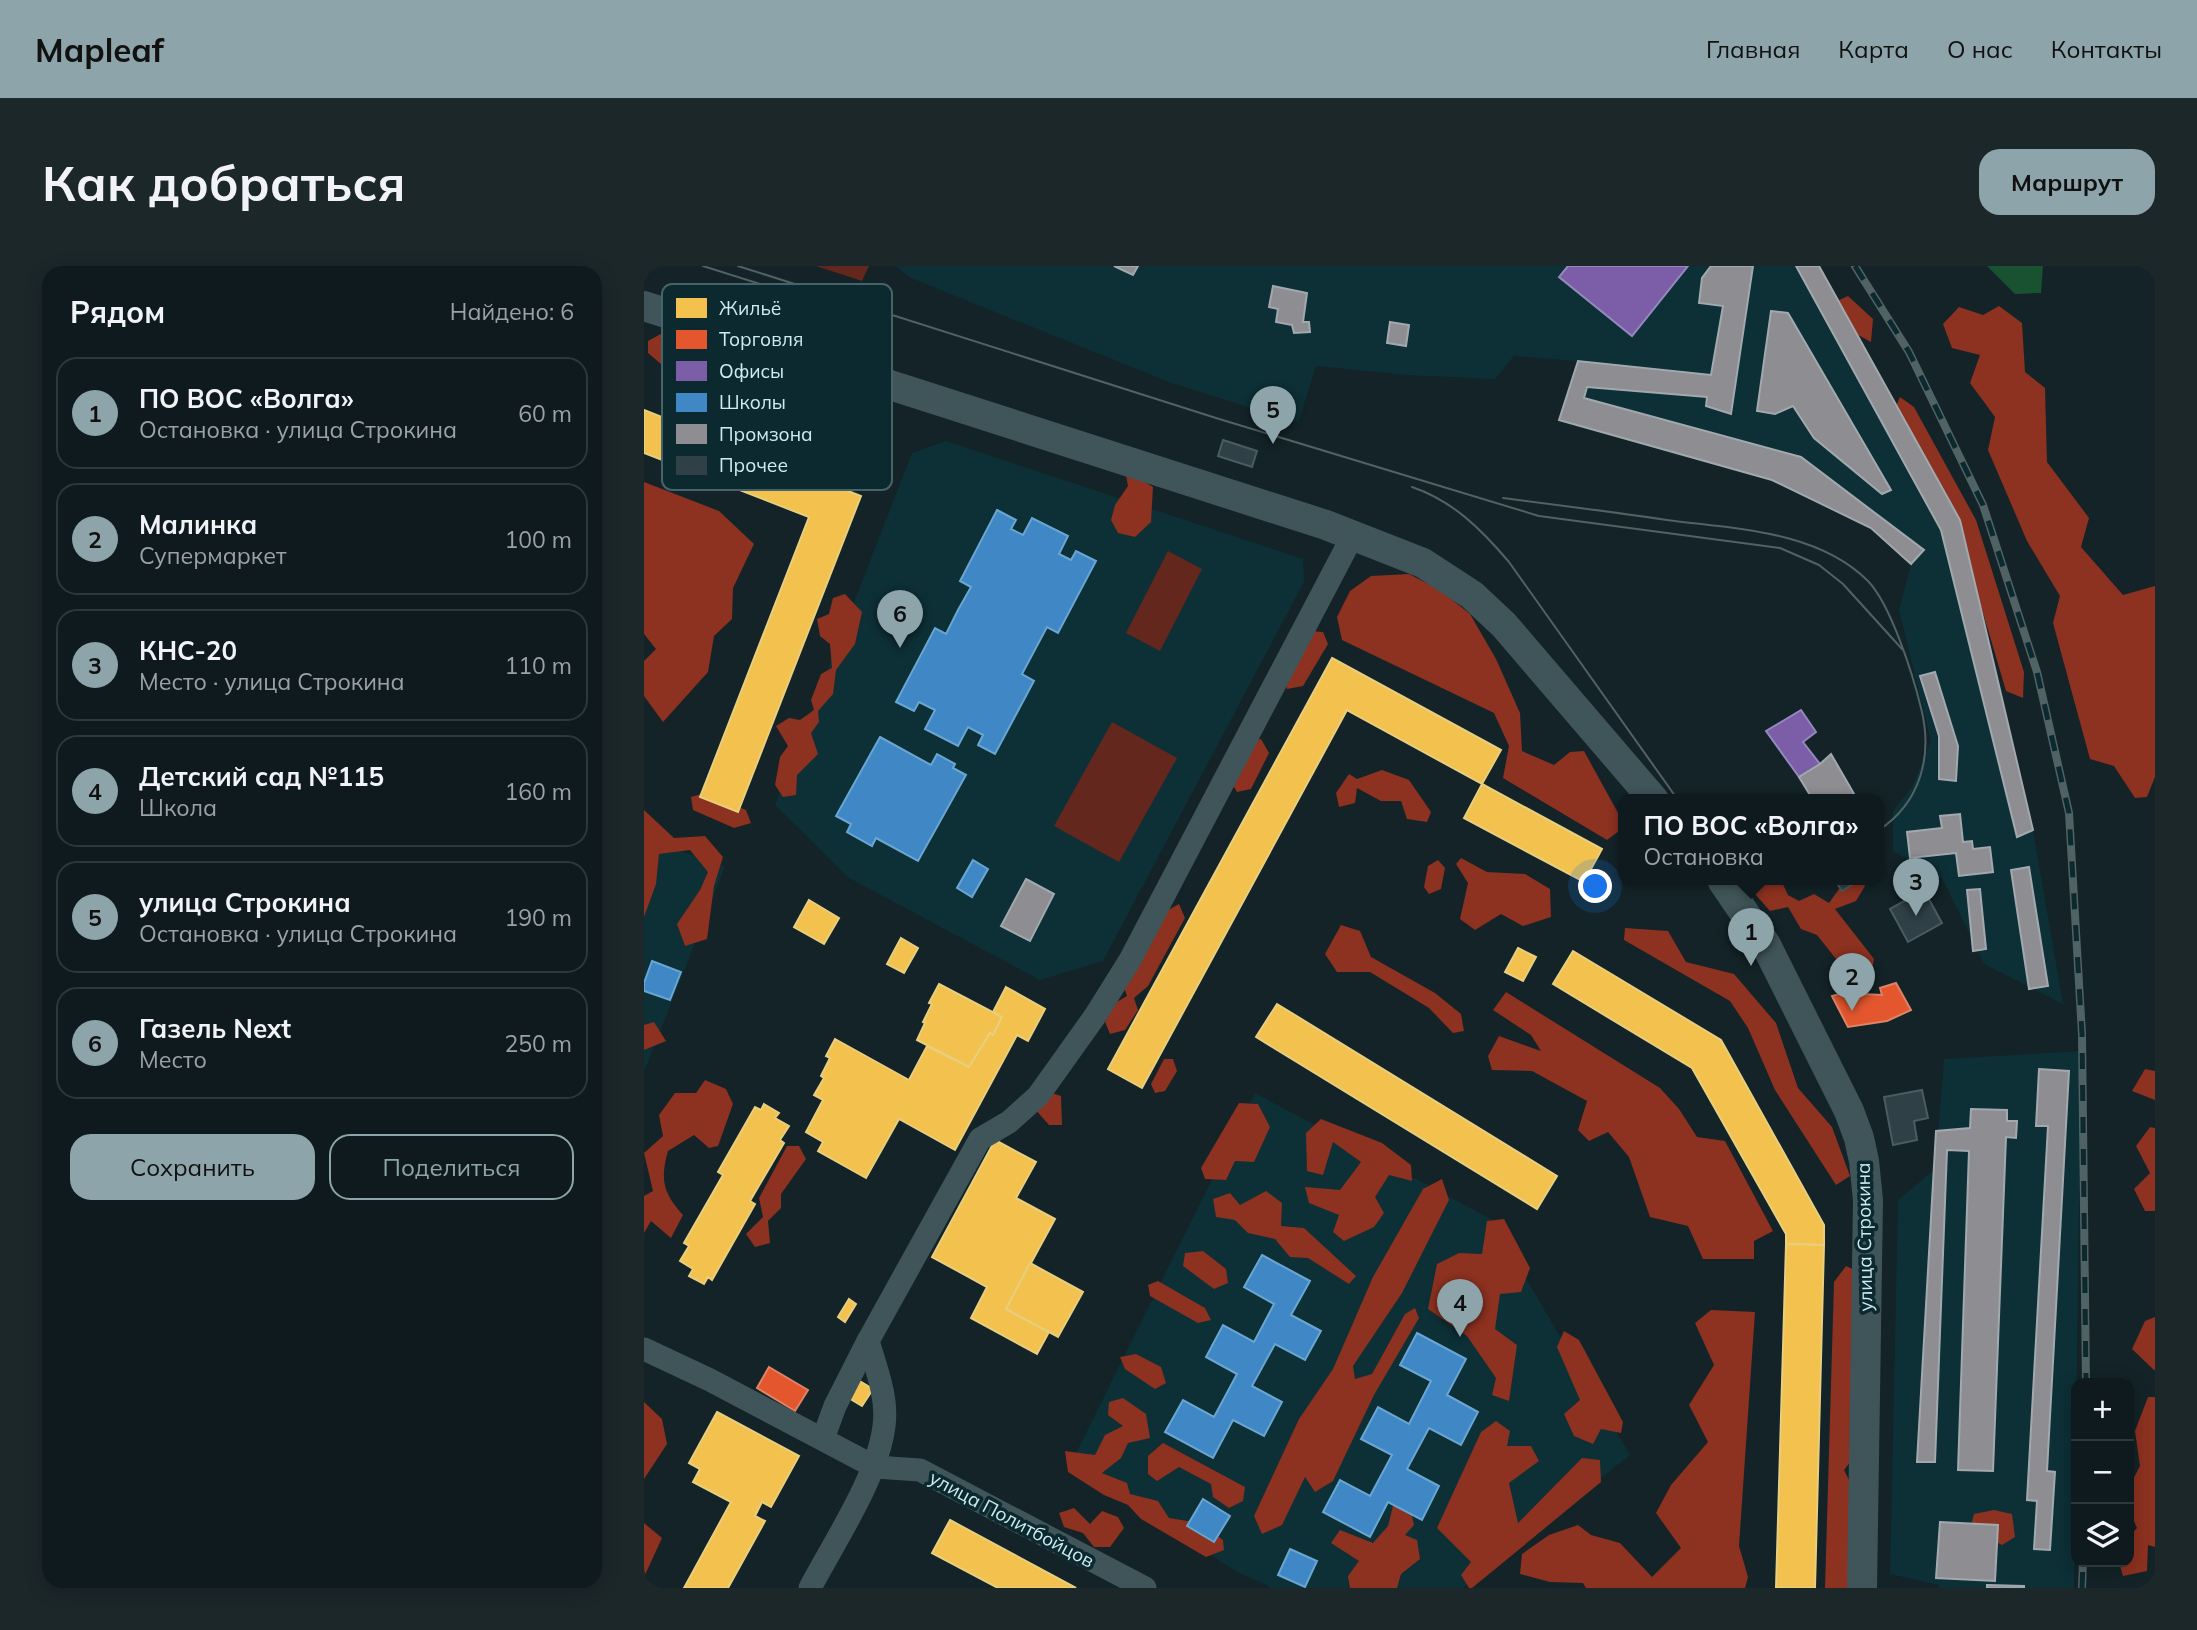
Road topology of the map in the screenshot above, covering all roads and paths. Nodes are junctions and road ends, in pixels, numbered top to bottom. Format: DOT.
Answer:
graph roads {
  1 [pos="644,306"];
  2 [pos="662,312"];
  3 [pos="892,384"];
  4 [pos="1353,535"];
  5 [pos="1649,794"];
  6 [pos="1725,885"];
  7 [pos="868,1341"];
  8 [pos="644,1349"];
  9 [pos="823,1439"];
  10 [pos="875,1467"];
  11 [pos="810,1588"];
  12 [pos="1145,1588"];
  13 [pos="1862,1588"];
  1 -- 2 [label="street"];
  3 -- 4 [label="street"];
  4 -- 5 [label="street"];
  4 -- 7 [label="street"];
  6 -- 13 [label="street, улица Строкина"];
  7 -- 9 [label="street"];
  7 -- 10 [label="street"];
  8 -- 9 [label="street, улица Политбойцов"];
  9 -- 10 [label="street, улица Политбойцов"];
  10 -- 11 [label="street"];
  10 -- 12 [label="street, улица Политбойцов"];
}
